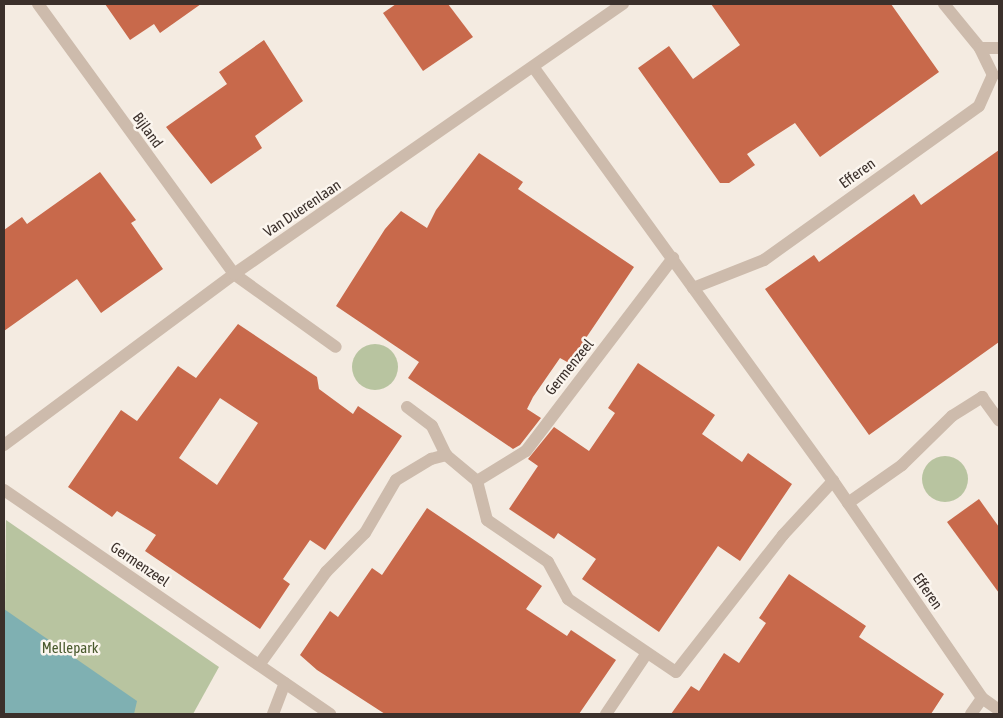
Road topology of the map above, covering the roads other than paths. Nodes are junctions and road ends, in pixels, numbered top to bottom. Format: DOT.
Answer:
graph roads {
  1 [pos="38,4"];
  2 [pos="623,4"];
  3 [pos="944,4"];
  4 [pos="980,48"];
  5 [pos="999,48"];
  6 [pos="534,68"];
  7 [pos="673,258"];
  8 [pos="234,274"];
  9 [pos="693,288"];
  10 [pos="336,347"];
  11 [pos="407,407"];
  12 [pos="999,420"];
  13 [pos="4,445"];
  14 [pos="446,455"];
  15 [pos="477,481"];
  16 [pos="833,482"];
  17 [pos="4,490"];
  18 [pos="848,503"];
  19 [pos="647,653"];
  20 [pos="259,665"];
  21 [pos="285,683"];
  22 [pos="982,698"];
  23 [pos="999,710"];
  24 [pos="274,714"];
  25 [pos="330,714"];
  26 [pos="606,714"];
  27 [pos="970,714"];
  1 -- 8 [label="street, Bijland"];
  2 -- 6 [label="street, Van Duerenlaan"];
  3 -- 4 [label="street, Efferen"];
  4 -- 5 [label="street"];
  4 -- 9 [label="street, Efferen"];
  6 -- 7 [label="street, Efferen"];
  6 -- 8 [label="street, Van Duerenlaan"];
  7 -- 9 [label="street, Efferen"];
  7 -- 15 [label="street, Germenzeel"];
  8 -- 10 [label="street"];
  8 -- 13 [label="street, Van Duerenlaan"];
  9 -- 16 [label="street, Efferen"];
  11 -- 14 [label="street"];
  12 -- 18 [label="street"];
  14 -- 15 [label="street"];
  14 -- 20 [label="street"];
  15 -- 19 [label="street"];
  16 -- 18 [label="street, Efferen"];
  16 -- 19 [label="street"];
  17 -- 20 [label="street, Germenzeel"];
  18 -- 22 [label="street, Efferen"];
  19 -- 26 [label="street"];
  20 -- 21 [label="street, Germenzeel"];
  21 -- 24 [label="street"];
  21 -- 25 [label="street, Germenzeel"];
  22 -- 23 [label="street"];
  22 -- 27 [label="street"];
}
